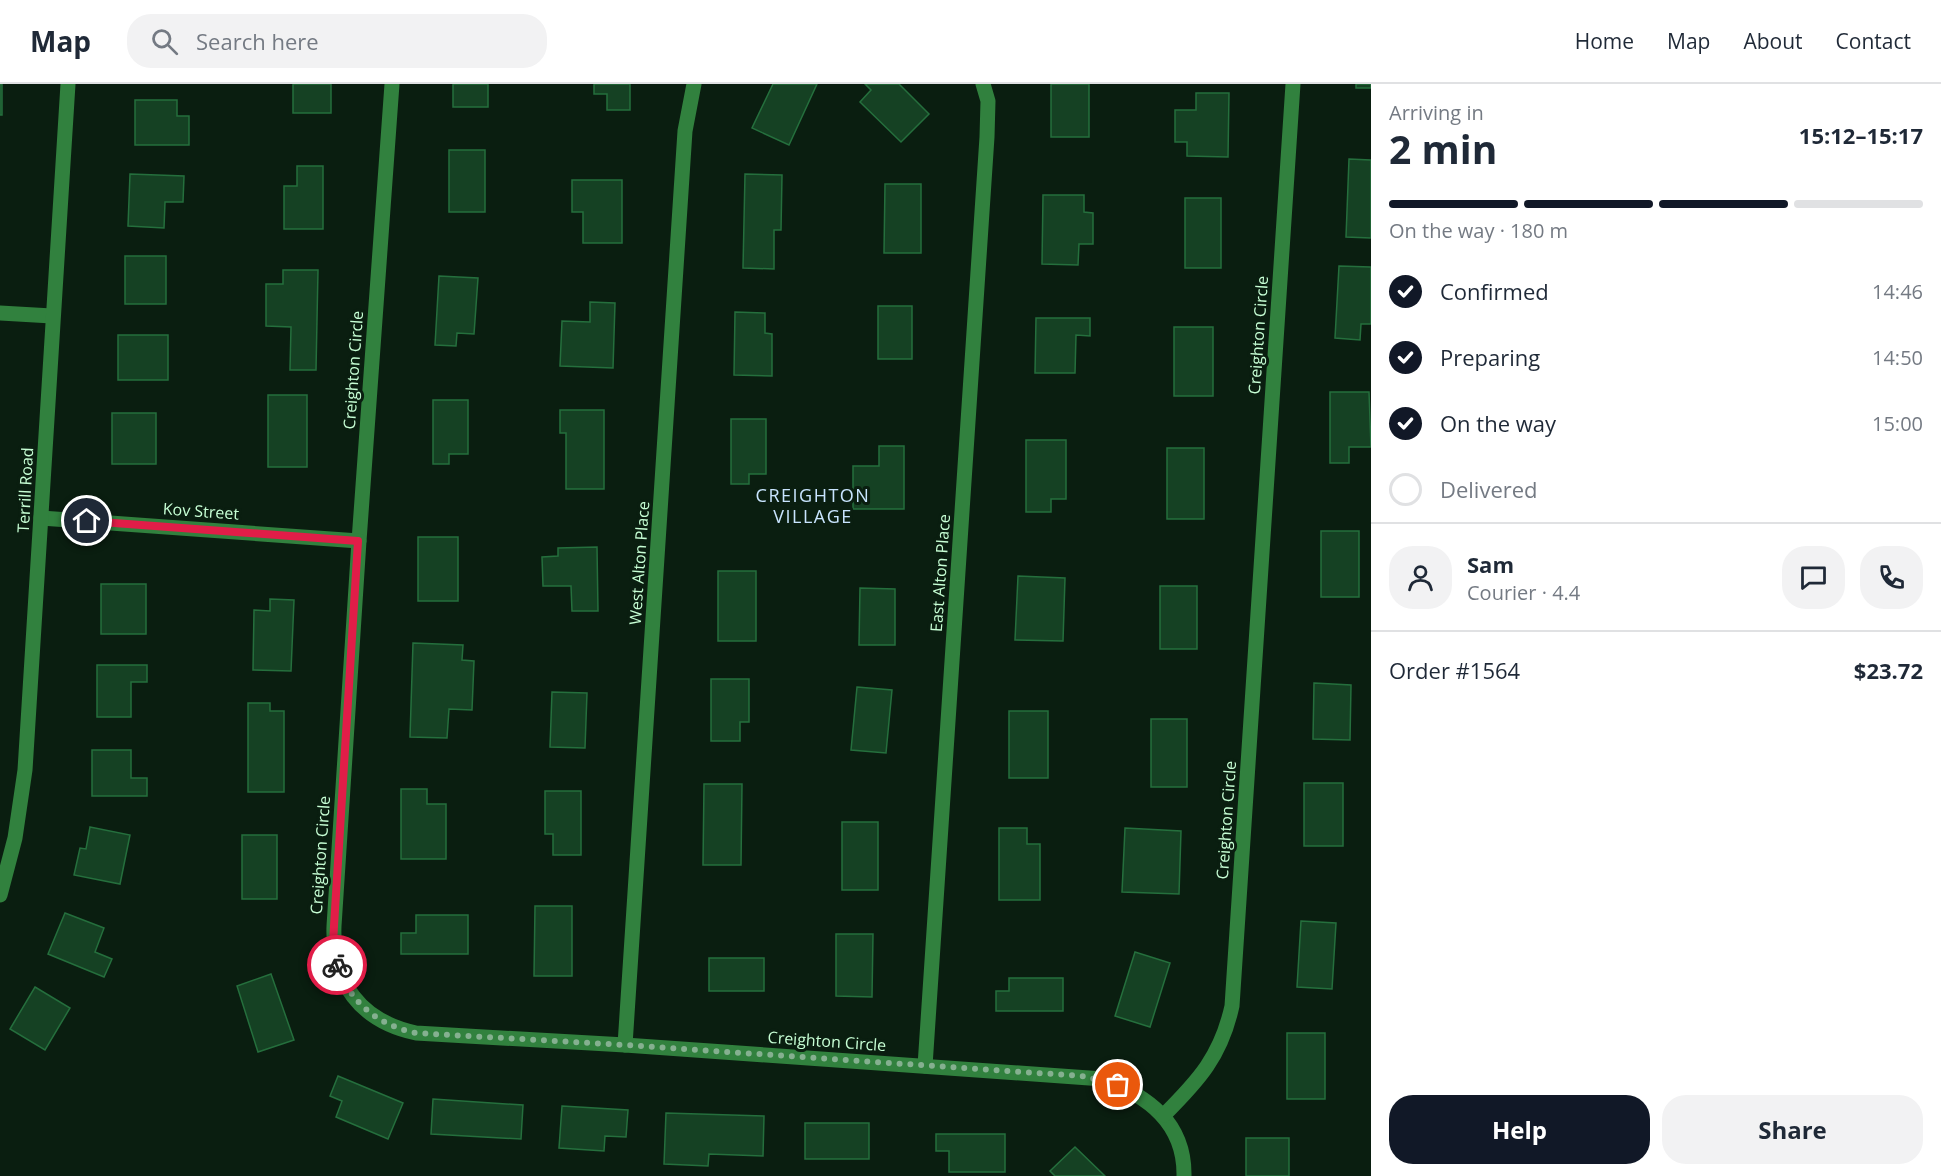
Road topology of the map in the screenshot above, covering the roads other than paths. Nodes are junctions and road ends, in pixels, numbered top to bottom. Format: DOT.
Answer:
graph roads {
  1 [pos="68,84"];
  2 [pos="392,84"];
  3 [pos="694,84"];
  4 [pos="983,84"];
  5 [pos="1293,84"];
  6 [pos="0,313"];
  7 [pos="52,316"];
  8 [pos="41,518"];
  9 [pos="358,541"];
  10 [pos="0,896"];
  11 [pos="625,1045"];
  12 [pos="925,1066"];
  13 [pos="1164,1115"];
  14 [pos="1184,1176"];
  1 -- 7 [label="street, Terrill Road"];
  2 -- 9 [label="street, Creighton Circle"];
  3 -- 11 [label="street, West Alton Place"];
  4 -- 12 [label="street, East Alton Place"];
  5 -- 13 [label="street, Creighton Circle"];
  6 -- 7 [label="street"];
  7 -- 8 [label="street, Terrill Road"];
  8 -- 9 [label="street, Kov Street"];
  8 -- 10 [label="street, Terrill Road"];
  9 -- 11 [label="street, Creighton Circle"];
  11 -- 12 [label="street, Creighton Circle"];
  12 -- 13 [label="street, Creighton Circle"];
  13 -- 14 [label="street"];
}
